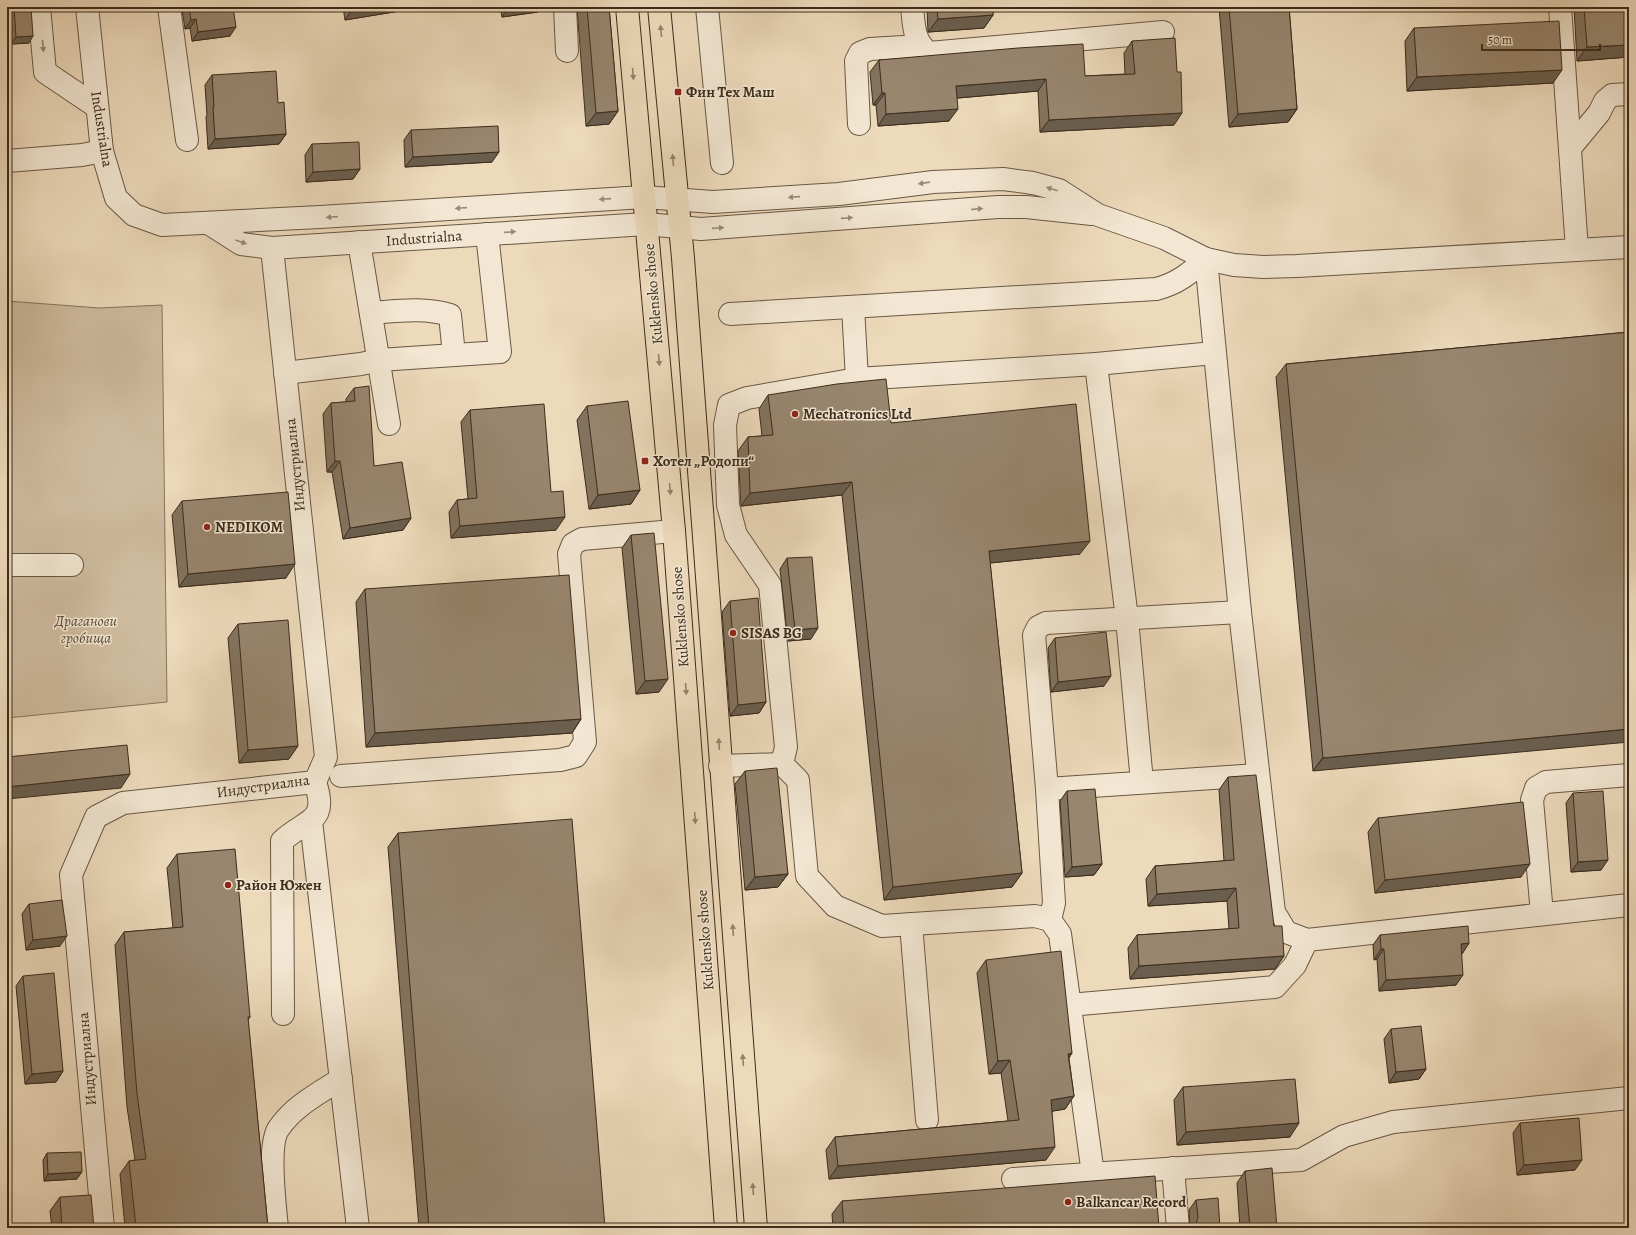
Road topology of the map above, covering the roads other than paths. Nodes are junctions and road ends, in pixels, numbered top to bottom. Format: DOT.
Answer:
graph roads {
  1 [pos="39,7"];
  2 [pos="87,7"];
  3 [pos="168,7"];
  4 [pos="565,7"];
  5 [pos="627,7"];
  6 [pos="659,7"];
  7 [pos="707,7"];
  8 [pos="912,7"];
  9 [pos="1560,7"];
  10 [pos="1163,32"];
  11 [pos="920,46"];
  12 [pos="567,52"];
  13 [pos="1629,94"];
  14 [pos="97,107"];
  15 [pos="859,124"];
  16 [pos="187,140"];
  17 [pos="1570,148"];
  18 [pos="102,151"];
  19 [pos="7,161"];
  20 [pos="722,164"];
  21 [pos="644,197"];
  22 [pos="676,199"];
  23 [pos="1098,215"];
  24 [pos="208,223"];
  25 [pos="646,224"];
  26 [pos="679,226"];
  27 [pos="487,234"];
  28 [pos="359,242"];
  29 [pos="1629,247"];
  30 [pos="272,248"];
  31 [pos="1577,250"];
  32 [pos="1206,259"];
  33 [pos="853,307"];
  34 [pos="371,313"];
  35 [pos="730,314"];
  36 [pos="1214,352"];
  37 [pos="454,355"];
  38 [pos="379,360"];
  39 [pos="1096,364"];
  40 [pos="285,373"];
  41 [pos="858,379"];
  42 [pos="390,424"];
  43 [pos="674,531"];
  44 [pos="7,564"];
  45 [pos="72,566"];
  46 [pos="1240,612"];
  47 [pos="1128,619"];
  48 [pos="782,764"];
  49 [pos="720,766"];
  50 [pos="1258,775"];
  51 [pos="1629,775"];
  52 [pos="341,776"];
  53 [pos="315,782"];
  54 [pos="1142,782"];
  55 [pos="1047,789"];
  56 [pos="311,821"];
  57 [pos="1629,905"];
  58 [pos="1542,914"];
  59 [pos="1050,920"];
  60 [pos="911,924"];
  61 [pos="1307,940"];
  62 [pos="1070,1005"];
  63 [pos="283,1014"];
  64 [pos="341,1079"];
  65 [pos="1629,1098"];
  66 [pos="927,1120"];
  67 [pos="1173,1168"];
  68 [pos="1092,1174"];
  69 [pos="1014,1179"];
  70 [pos="103,1228"];
  71 [pos="277,1228"];
  72 [pos="358,1228"];
  73 [pos="726,1228"];
  74 [pos="756,1228"];
  75 [pos="1178,1228"];
  1 -- 14 [label="street, one-way"];
  2 -- 14 [label="street, Industrialna"];
  3 -- 16 [label="street"];
  4 -- 12 [label="street"];
  5 -- 21 [label="main road, Kuklensko shose, one-way"];
  22 -- 6 [label="main road, Kuklensko shose, one-way"];
  7 -- 20 [label="street"];
  8 -- 11 [label="street"];
  9 -- 17 [label="street"];
  10 -- 11 [label="street"];
  11 -- 15 [label="street"];
  13 -- 17 [label="street"];
  14 -- 18 [label="street, Industrialna"];
  17 -- 31 [label="street"];
  18 -- 19 [label="street"];
  18 -- 24 [label="street, Industrialna"];
  21 -- 22 [label="street, Industrialna"];
  21 -- 24 [label="street, Industrialna, one-way"];
  21 -- 25 [label="main road, Kuklensko shose"];
  23 -- 22 [label="street, Industrialna, one-way"];
  22 -- 26 [label="main road, Kuklensko shose"];
  26 -- 23 [label="street, Industrialna, one-way"];
  23 -- 32 [label="street"];
  24 -- 30 [label="street, Industrialna, one-way"];
  25 -- 26 [label="street, Industrialna"];
  27 -- 25 [label="street, Industrialna, one-way"];
  25 -- 43 [label="main road, Kuklensko shose, one-way"];
  49 -- 26 [label="main road, Kuklensko shose, one-way"];
  27 -- 28 [label="street, Industrialna"];
  27 -- 37 [label="street"];
  28 -- 30 [label="street, Industrialna"];
  28 -- 34 [label="street"];
  29 -- 31 [label="street"];
  30 -- 40 [label="street, Индустриална"];
  31 -- 32 [label="street"];
  32 -- 33 [label="street"];
  32 -- 36 [label="street"];
  33 -- 35 [label="street"];
  33 -- 41 [label="street"];
  34 -- 37 [label="street"];
  34 -- 38 [label="street"];
  36 -- 39 [label="street"];
  36 -- 46 [label="street"];
  37 -- 38 [label="street"];
  38 -- 40 [label="street"];
  38 -- 42 [label="street"];
  39 -- 41 [label="street"];
  39 -- 47 [label="street"];
  40 -- 53 [label="street, Индустриална"];
  41 -- 48 [label="street"];
  43 -- 52 [label="street"];
  43 -- 73 [label="main road, Kuklensko shose, one-way"];
  44 -- 45 [label="street"];
  46 -- 47 [label="street"];
  46 -- 50 [label="street"];
  47 -- 54 [label="street"];
  47 -- 55 [label="street"];
  48 -- 49 [label="street"];
  48 -- 60 [label="street"];
  74 -- 49 [label="main road, Kuklensko shose, one-way"];
  50 -- 54 [label="street"];
  50 -- 61 [label="street"];
  51 -- 58 [label="street"];
  53 -- 56 [label="street"];
  53 -- 70 [label="street, Индустриална"];
  54 -- 55 [label="street"];
  55 -- 59 [label="street"];
  56 -- 63 [label="street"];
  56 -- 64 [label="street"];
  57 -- 58 [label="street"];
  58 -- 61 [label="street"];
  59 -- 60 [label="street"];
  59 -- 62 [label="street"];
  60 -- 66 [label="street"];
  61 -- 62 [label="street"];
  62 -- 68 [label="street"];
  64 -- 71 [label="street"];
  64 -- 72 [label="street"];
  65 -- 67 [label="street"];
  67 -- 68 [label="street"];
  67 -- 75 [label="street"];
  68 -- 69 [label="street"];
}
